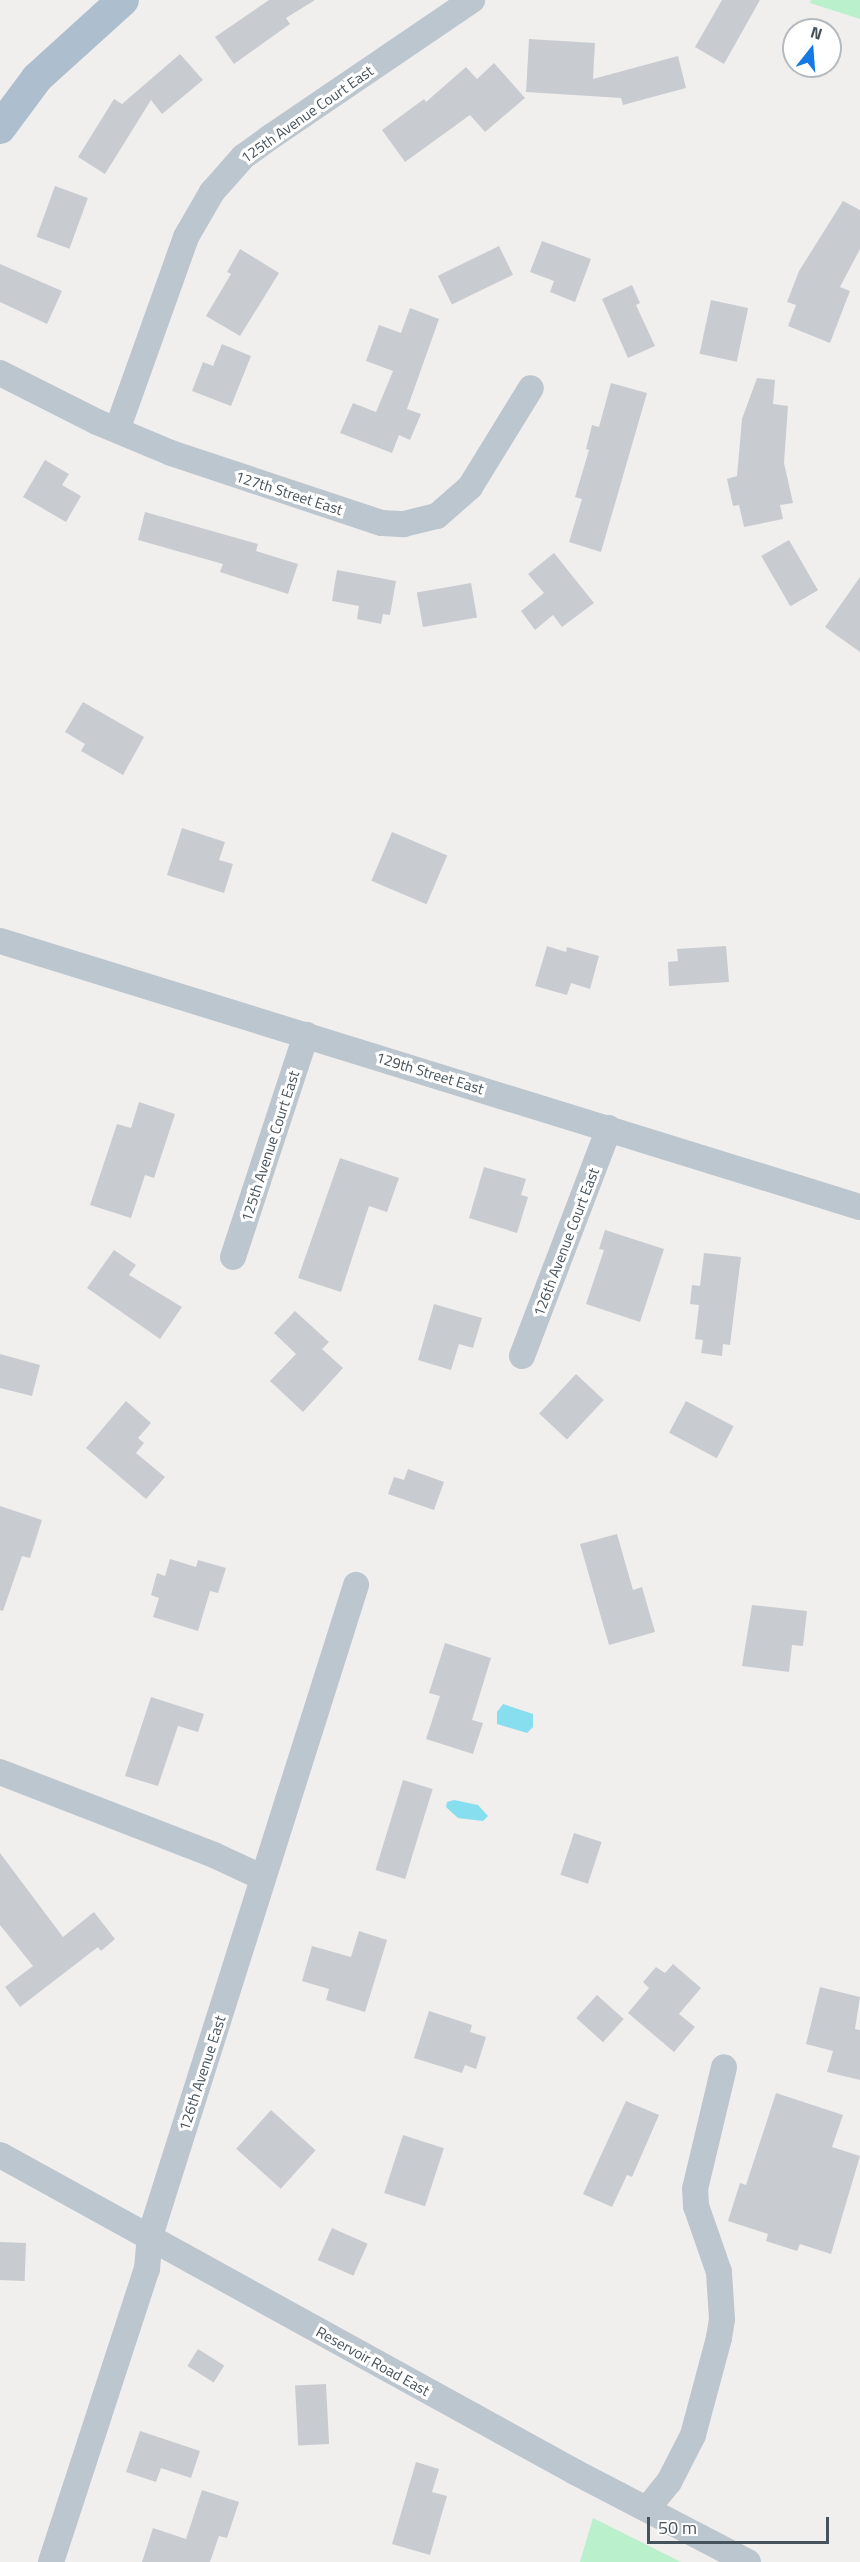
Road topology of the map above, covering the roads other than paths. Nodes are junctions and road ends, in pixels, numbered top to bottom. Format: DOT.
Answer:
graph roads {
  1 [pos="123,0"];
  2 [pos="472,0"];
  3 [pos="0,128"];
  4 [pos="0,373"];
  5 [pos="531,388"];
  6 [pos="117,430"];
  7 [pos="0,941"];
  8 [pos="306,1035"];
  9 [pos="609,1128"];
  10 [pos="860,1207"];
  11 [pos="233,1257"];
  12 [pos="522,1356"];
  13 [pos="356,1585"];
  14 [pos="0,1772"];
  15 [pos="263,1878"];
  16 [pos="724,2067"];
  17 [pos="0,2155"];
  18 [pos="150,2236"];
  19 [pos="647,2509"];
  20 [pos="51,2562"];
  21 [pos="747,2562"];
  1 -- 3 [label="main road"];
  2 -- 6 [label="street, 125th Avenue Court East"];
  4 -- 6 [label="street, 127th Street East"];
  5 -- 6 [label="street, 127th Street East"];
  7 -- 8 [label="street, 129th Street East"];
  8 -- 9 [label="street, 129th Street East"];
  8 -- 11 [label="street, 125th Avenue Court East"];
  9 -- 10 [label="street, 129th Street East"];
  9 -- 12 [label="street, 126th Avenue Court East"];
  13 -- 15 [label="street, 126th Avenue East"];
  14 -- 15 [label="street"];
  15 -- 18 [label="street, 126th Avenue East"];
  16 -- 19 [label="street"];
  17 -- 18 [label="street, Reservoir Road East"];
  18 -- 19 [label="street, Reservoir Road East"];
  18 -- 20 [label="street, 126th Avenue East"];
  19 -- 21 [label="street, Reservoir Road East"];
}
